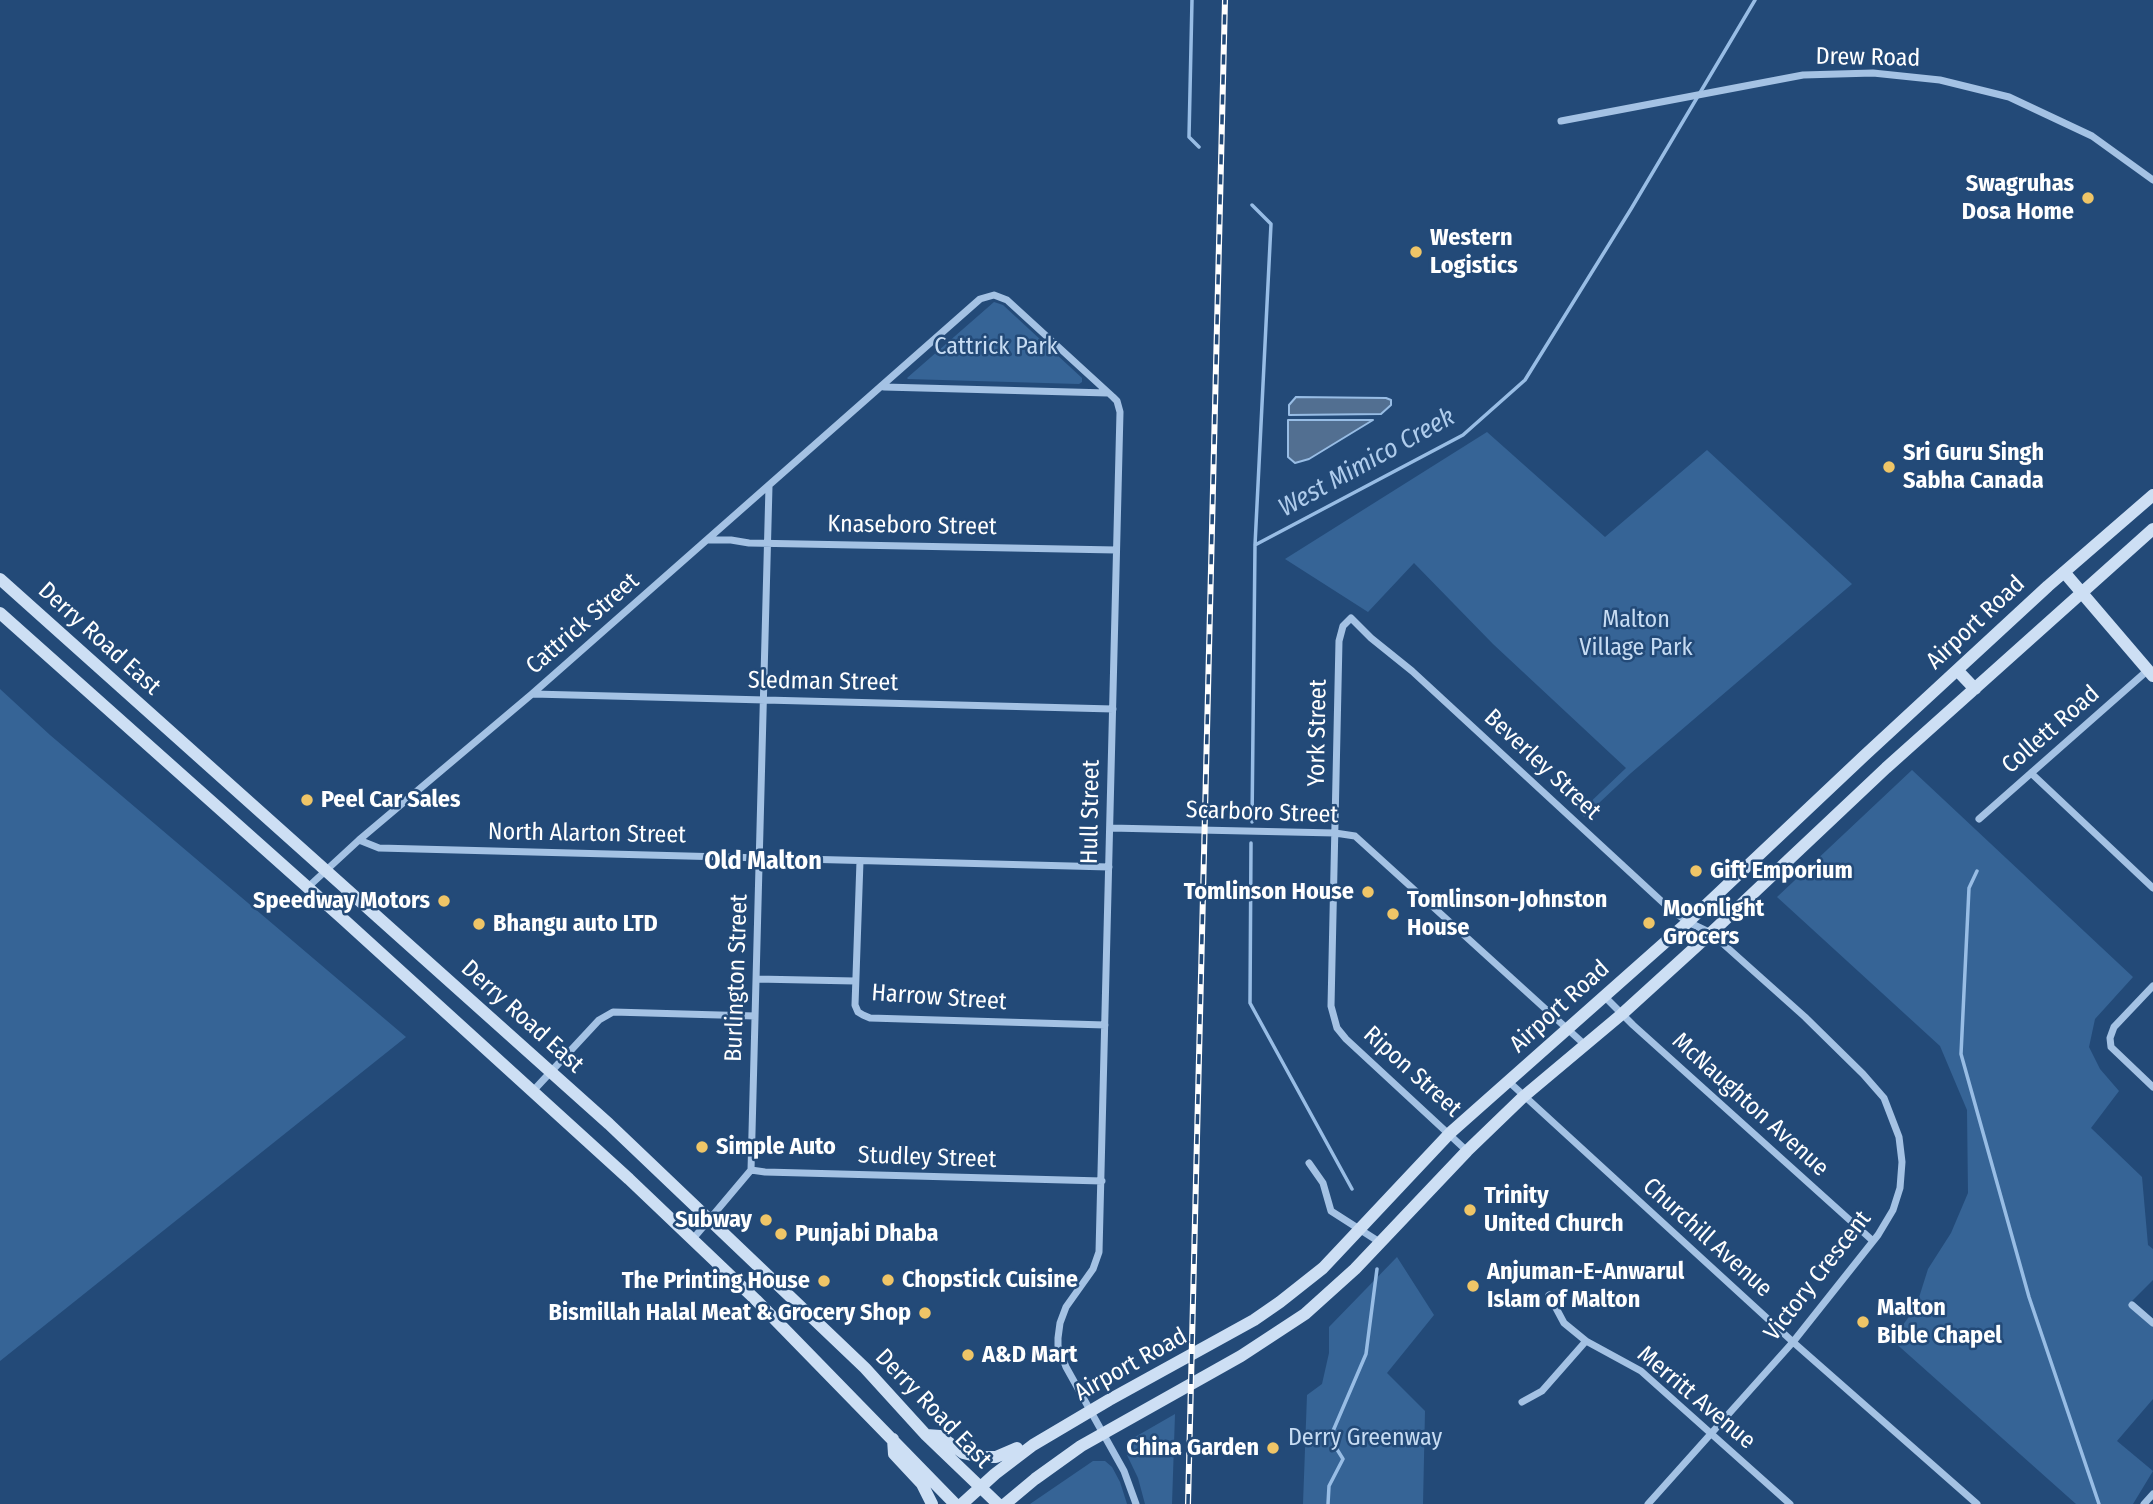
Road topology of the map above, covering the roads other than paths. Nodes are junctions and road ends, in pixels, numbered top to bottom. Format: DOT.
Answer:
graph roads {
  1 [pos="1561,121"];
  2 [pos="2153,180"];
  3 [pos="883,387"];
  4 [pos="1108,393"];
  5 [pos="769,486"];
  6 [pos="2153,495"];
  7 [pos="2153,529"];
  8 [pos="707,540"];
  9 [pos="767,542"];
  10 [pos="1116,550"];
  11 [pos="2064,572"];
  12 [pos="0,579"];
  13 [pos="2082,594"];
  14 [pos="0,613"];
  15 [pos="1351,618"];
  16 [pos="1957,670"];
  17 [pos="2150,673"];
  18 [pos="1975,689"];
  19 [pos="533,694"];
  20 [pos="763,700"];
  21 [pos="1113,709"];
  22 [pos="1865,754"];
  23 [pos="1886,768"];
  24 [pos="2031,773"];
  25 [pos="255,806"];
  26 [pos="1979,819"];
  27 [pos="237,825"];
  28 [pos="1110,828"];
  29 [pos="1335,833"];
  30 [pos="359,840"];
  31 [pos="760,858"];
  32 [pos="860,861"];
  33 [pos="1109,867"];
  34 [pos="328,870"];
  35 [pos="307,888"];
  36 [pos="2153,888"];
  37 [pos="1688,922"];
  38 [pos="1711,933"];
  39 [pos="756,979"];
  40 [pos="855,981"];
  41 [pos="2153,986"];
  42 [pos="1603,995"];
  43 [pos="1622,1014"];
  44 [pos="755,1016"];
  45 [pos="1335,1019"];
  46 [pos="1105,1025"];
  47 [pos="1567,1030"];
  48 [pos="1584,1044"];
  49 [pos="551,1071"];
  50 [pos="1508,1082"];
  51 [pos="2153,1087"];
  52 [pos="533,1091"];
  53 [pos="1523,1097"];
  54 [pos="1450,1133"];
  55 [pos="1467,1151"];
  56 [pos="1309,1163"];
  57 [pos="751,1170"];
  58 [pos="1102,1181"];
  59 [pos="709,1219"];
  60 [pos="1359,1230"];
  61 [pos="692,1240"];
  62 [pos="1873,1241"];
  63 [pos="1381,1242"];
  64 [pos="1549,1296"];
  65 [pos="2132,1305"];
  66 [pos="2153,1323"];
  67 [pos="1586,1341"];
  68 [pos="1793,1342"];
  69 [pos="1522,1402"];
  70 [pos="1090,1411"];
  71 [pos="1103,1433"];
  72 [pos="1710,1434"];
  73 [pos="926,1435"];
  74 [pos="893,1439"];
  75 [pos="1033,1445"];
  76 [pos="980,1487"];
  77 [pos="2153,1494"];
  78 [pos="932,1504"];
  79 [pos="955,1504"];
  80 [pos="962,1504"];
  81 [pos="998,1504"];
  82 [pos="1005,1504"];
  83 [pos="1136,1504"];
  84 [pos="1648,1504"];
  85 [pos="1790,1504"];
  86 [pos="1977,1504"];
  87 [pos="2144,1504"];
  1 -- 2 [label="street, Drew Road"];
  3 -- 4 [label="street"];
  3 -- 4 [label="street, Hull Street"];
  3 -- 5 [label="street, Cattrick Street"];
  4 -- 10 [label="street, Hull Street"];
  5 -- 8 [label="street, Cattrick Street"];
  5 -- 9 [label="street, Burlington Street"];
  6 -- 11 [label="main road, Airport Road"];
  7 -- 13 [label="main road, Airport Road"];
  8 -- 9 [label="street, Knaseboro Street"];
  8 -- 19 [label="street, Cattrick Street"];
  9 -- 10 [label="street, Knaseboro Street"];
  9 -- 20 [label="street, Burlington Street"];
  10 -- 21 [label="street, Hull Street"];
  11 -- 13 [label="main road"];
  11 -- 16 [label="main road, Airport Road"];
  12 -- 25 [label="main road, Derry Road East"];
  13 -- 17 [label="main road"];
  13 -- 18 [label="main road, Airport Road"];
  14 -- 27 [label="main road, Derry Road East"];
  15 -- 29 [label="street, York Street"];
  15 -- 37 [label="street, Beverley Street"];
  16 -- 18 [label="main road"];
  16 -- 22 [label="main road, Airport Road"];
  17 -- 24 [label="street, Collett Road"];
  18 -- 23 [label="main road, Airport Road"];
  19 -- 20 [label="street, Sledman Street"];
  19 -- 30 [label="street, Cattrick Street"];
  20 -- 21 [label="street, Sledman Street"];
  20 -- 31 [label="street, Burlington Street"];
  21 -- 28 [label="street, Hull Street"];
  22 -- 23 [label="main road"];
  22 -- 37 [label="main road, Airport Road"];
  23 -- 38 [label="main road, Airport Road"];
  24 -- 26 [label="street, Collett Road"];
  24 -- 36 [label="street"];
  25 -- 27 [label="main road"];
  25 -- 34 [label="main road, Derry Road East"];
  27 -- 35 [label="main road, Derry Road East"];
  28 -- 29 [label="street, Scarboro Street"];
  28 -- 33 [label="street, Hull Street"];
  29 -- 45 [label="street, York Street"];
  29 -- 47 [label="street, Scarboro Street"];
  30 -- 31 [label="street, North Alarton Street"];
  30 -- 34 [label="street, Cattrick Street"];
  31 -- 32 [label="street, North Alarton Street"];
  31 -- 39 [label="street, Burlington Street"];
  32 -- 33 [label="street, North Alarton Street"];
  32 -- 40 [label="street"];
  33 -- 46 [label="street, Hull Street"];
  34 -- 35 [label="street, Cattrick Street"];
  34 -- 49 [label="main road, Derry Road East"];
  35 -- 52 [label="main road, Derry Road East"];
  37 -- 38 [label="street, Beverley Street"];
  37 -- 42 [label="main road, Airport Road"];
  38 -- 43 [label="main road, Airport Road"];
  38 -- 62 [label="street, Victory Crescent"];
  39 -- 40 [label="street, Harrow Street"];
  39 -- 44 [label="street, Burlington Street"];
  40 -- 46 [label="street, Harrow Street"];
  41 -- 51 [label="street"];
  42 -- 43 [label="street, McNaughton Avenue"];
  42 -- 47 [label="main road, Airport Road"];
  43 -- 48 [label="main road, Airport Road"];
  43 -- 62 [label="street, McNaughton Avenue"];
  44 -- 49 [label="street"];
  44 -- 57 [label="street, Burlington Street"];
  45 -- 54 [label="street, Ripon Street"];
  46 -- 58 [label="street, Hull Street"];
  47 -- 48 [label="street, Scarboro Street"];
  47 -- 50 [label="main road, Airport Road"];
  48 -- 53 [label="main road, Airport Road"];
  49 -- 52 [label="street"];
  49 -- 59 [label="main road, Derry Road East"];
  50 -- 53 [label="street, Churchill Avenue"];
  50 -- 54 [label="main road, Airport Road"];
  52 -- 61 [label="main road, Derry Road East"];
  53 -- 55 [label="main road, Airport Road"];
  53 -- 68 [label="street, Churchill Avenue"];
  54 -- 55 [label="street, Ripon Street"];
  54 -- 60 [label="main road, Airport Road"];
  55 -- 63 [label="main road, Airport Road"];
  56 -- 60 [label="street"];
  57 -- 58 [label="street, Studley Street"];
  57 -- 59 [label="street"];
  58 -- 70 [label="street, Hull Street"];
  59 -- 61 [label="street"];
  59 -- 73 [label="main road, Derry Road East"];
  60 -- 63 [label="street"];
  60 -- 70 [label="main road, Airport Road"];
  61 -- 74 [label="main road, Derry Road East"];
  62 -- 68 [label="street, Victory Crescent"];
  63 -- 71 [label="main road, Airport Road"];
  64 -- 67 [label="street, Merritt Avenue"];
  65 -- 66 [label="street"];
  67 -- 69 [label="street"];
  67 -- 72 [label="street, Merritt Avenue"];
  68 -- 72 [label="street, Victory Crescent"];
  68 -- 86 [label="street, Churchill Avenue"];
  70 -- 71 [label="street, Hull Street"];
  70 -- 75 [label="main road, Airport Road"];
  71 -- 82 [label="main road, Airport Road"];
  71 -- 83 [label="street, Hull Street"];
  72 -- 84 [label="street, Victory Crescent"];
  72 -- 85 [label="street, Merritt Avenue"];
  73 -- 75 [label="main road"];
  73 -- 76 [label="main road, Derry Road East"];
  74 -- 78 [label="main road"];
  74 -- 79 [label="main road, Derry Road East"];
  75 -- 76 [label="main road, Airport Road"];
  76 -- 80 [label="main road, Airport Road"];
  76 -- 81 [label="main road, Derry Road East"];
  77 -- 87 [label="street"];
}
